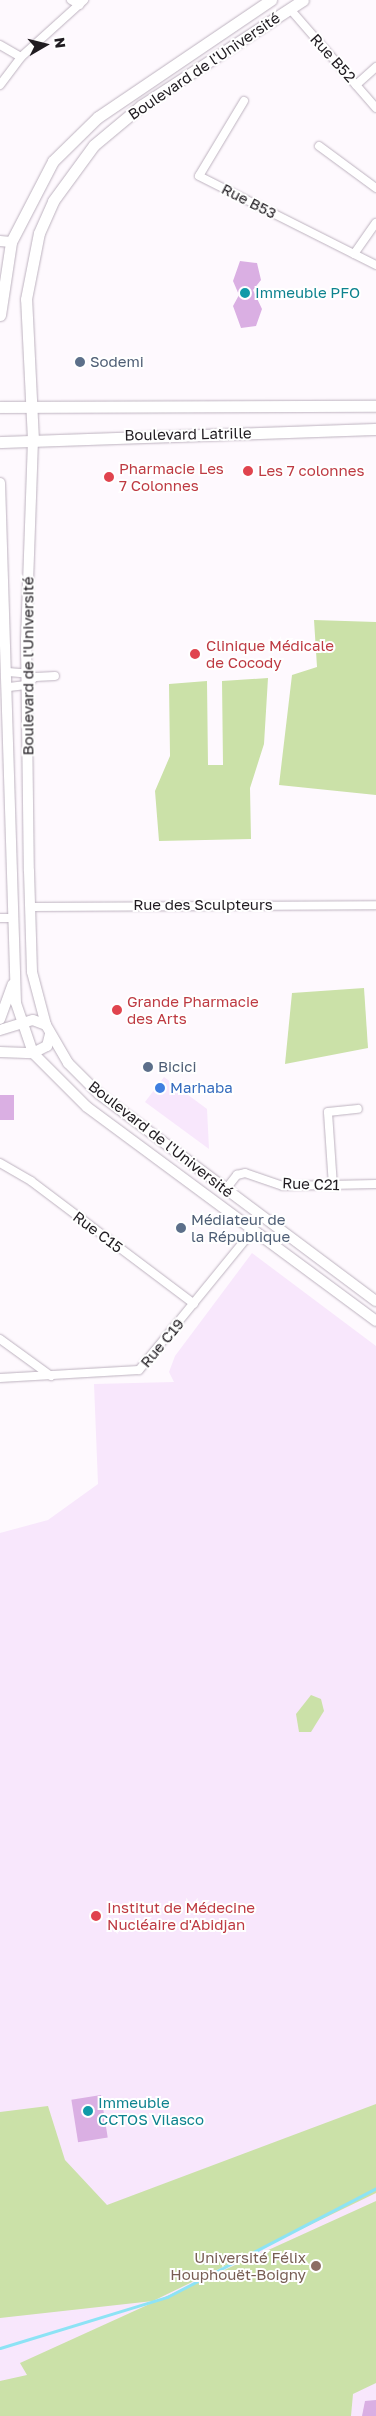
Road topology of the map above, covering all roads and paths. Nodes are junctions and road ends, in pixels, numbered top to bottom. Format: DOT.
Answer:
graph roads {
  1 [pos="71,0"];
  2 [pos="271,0"];
  3 [pos="303,0"];
  4 [pos="82,2"];
  5 [pos="290,9"];
  6 [pos="0,45"];
  7 [pos="20,57"];
  8 [pos="376,67"];
  9 [pos="356,84"];
  10 [pos="0,85"];
  11 [pos="244,101"];
  12 [pos="376,108"];
  13 [pos="319,146"];
  14 [pos="376,188"];
  15 [pos="376,223"];
  16 [pos="6,241"];
  17 [pos="354,254"];
  18 [pos="376,265"];
  19 [pos="0,314"];
  20 [pos="30,406"];
  21 [pos="376,406"];
  22 [pos="0,407"];
  23 [pos="376,429"];
  24 [pos="32,440"];
  25 [pos="0,442"];
  26 [pos="0,483"];
  27 [pos="8,672"];
  28 [pos="31,674"];
  29 [pos="55,676"];
  30 [pos="26,685"];
  31 [pos="8,687"];
  32 [pos="376,898"];
  33 [pos="367,904"];
  34 [pos="376,905"];
  35 [pos="30,907"];
  36 [pos="0,918"];
  37 [pos="14,918"];
  38 [pos="15,976"];
  39 [pos="0,1019"];
  40 [pos="21,1024"];
  41 [pos="0,1030"];
  42 [pos="48,1030"];
  43 [pos="0,1052"];
  44 [pos="33,1053"];
  45 [pos="358,1109"];
  46 [pos="0,1163"];
  47 [pos="376,1184"];
  48 [pos="333,1186"];
  49 [pos="226,1190"];
  50 [pos="253,1230"];
  51 [pos="364,1292"];
  52 [pos="376,1292"];
  53 [pos="376,1301"];
  54 [pos="194,1304"];
  55 [pos="355,1305"];
  56 [pos="376,1321"];
  57 [pos="0,1339"];
  58 [pos="51,1376"];
  59 [pos="0,1378"];
  1 -- 4 [label="street"];
  2 -- 16 [label="main road, Boulevard de l'Université"];
  3 -- 5 [label="main road, Boulevard de l'Université"];
  4 -- 7 [label="street"];
  5 -- 9 [label="street, Rue B52"];
  5 -- 20 [label="main road, Boulevard de l'Université"];
  6 -- 7 [label="street"];
  7 -- 10 [label="street"];
  8 -- 9 [label="street"];
  9 -- 12 [label="street, Rue B52"];
  11 -- 17 [label="street, Rue B53"];
  13 -- 14 [label="street"];
  15 -- 17 [label="street"];
  16 -- 19 [label="main road, Boulevard de l'Université"];
  17 -- 18 [label="street, Rue B53"];
  20 -- 21 [label="main road, Boulevard Latrille"];
  20 -- 22 [label="main road, Boulevard Latrille"];
  20 -- 24 [label="main road, Boulevard de l'Université"];
  23 -- 24 [label="main road, Boulevard Latrille"];
  24 -- 25 [label="main road, Boulevard Latrille"];
  24 -- 28 [label="street, Boulevard de l'Université"];
  26 -- 27 [label="street, Boulevard de l'Université"];
  27 -- 28 [label="street"];
  27 -- 31 [label="street, Boulevard de l'Université"];
  28 -- 29 [label="street"];
  28 -- 30 [label="street, Boulevard de l'Université"];
  30 -- 31 [label="street"];
  30 -- 35 [label="street, Boulevard de l'Université"];
  31 -- 37 [label="street, Boulevard de l'Université"];
  32 -- 33 [label="street"];
  33 -- 34 [label="street, Rue des Sculpteurs"];
  33 -- 35 [label="street, Rue des Sculpteurs"];
  35 -- 42 [label="street, Boulevard de l'Université"];
  36 -- 37 [label="street"];
  37 -- 38 [label="street, Boulevard de l'Université"];
  38 -- 39 [label="street"];
  38 -- 40 [label="street, Boulevard de l'Université"];
  40 -- 41 [label="street"];
  40 -- 42 [label="street"];
  40 -- 44 [label="street, Boulevard de l'Université"];
  42 -- 44 [label="street"];
  42 -- 49 [label="street, Boulevard de l'Université"];
  43 -- 44 [label="street"];
  44 -- 50 [label="street, Boulevard de l'Université"];
  45 -- 48 [label="street"];
  46 -- 54 [label="street, Rue C15"];
  47 -- 48 [label="street, Rue C21"];
  48 -- 49 [label="street, Rue C21"];
  49 -- 51 [label="street, Boulevard de l'Université"];
  50 -- 54 [label="street, Rue C19"];
  50 -- 55 [label="street, Boulevard de l'Université"];
  51 -- 52 [label="street"];
  51 -- 53 [label="street, Boulevard de l'Université"];
  51 -- 55 [label="street"];
  54 -- 58 [label="street, Rue C19"];
  55 -- 56 [label="street, Boulevard de l'Université"];
  57 -- 58 [label="street"];
  58 -- 59 [label="street, Rue C19"];
}
